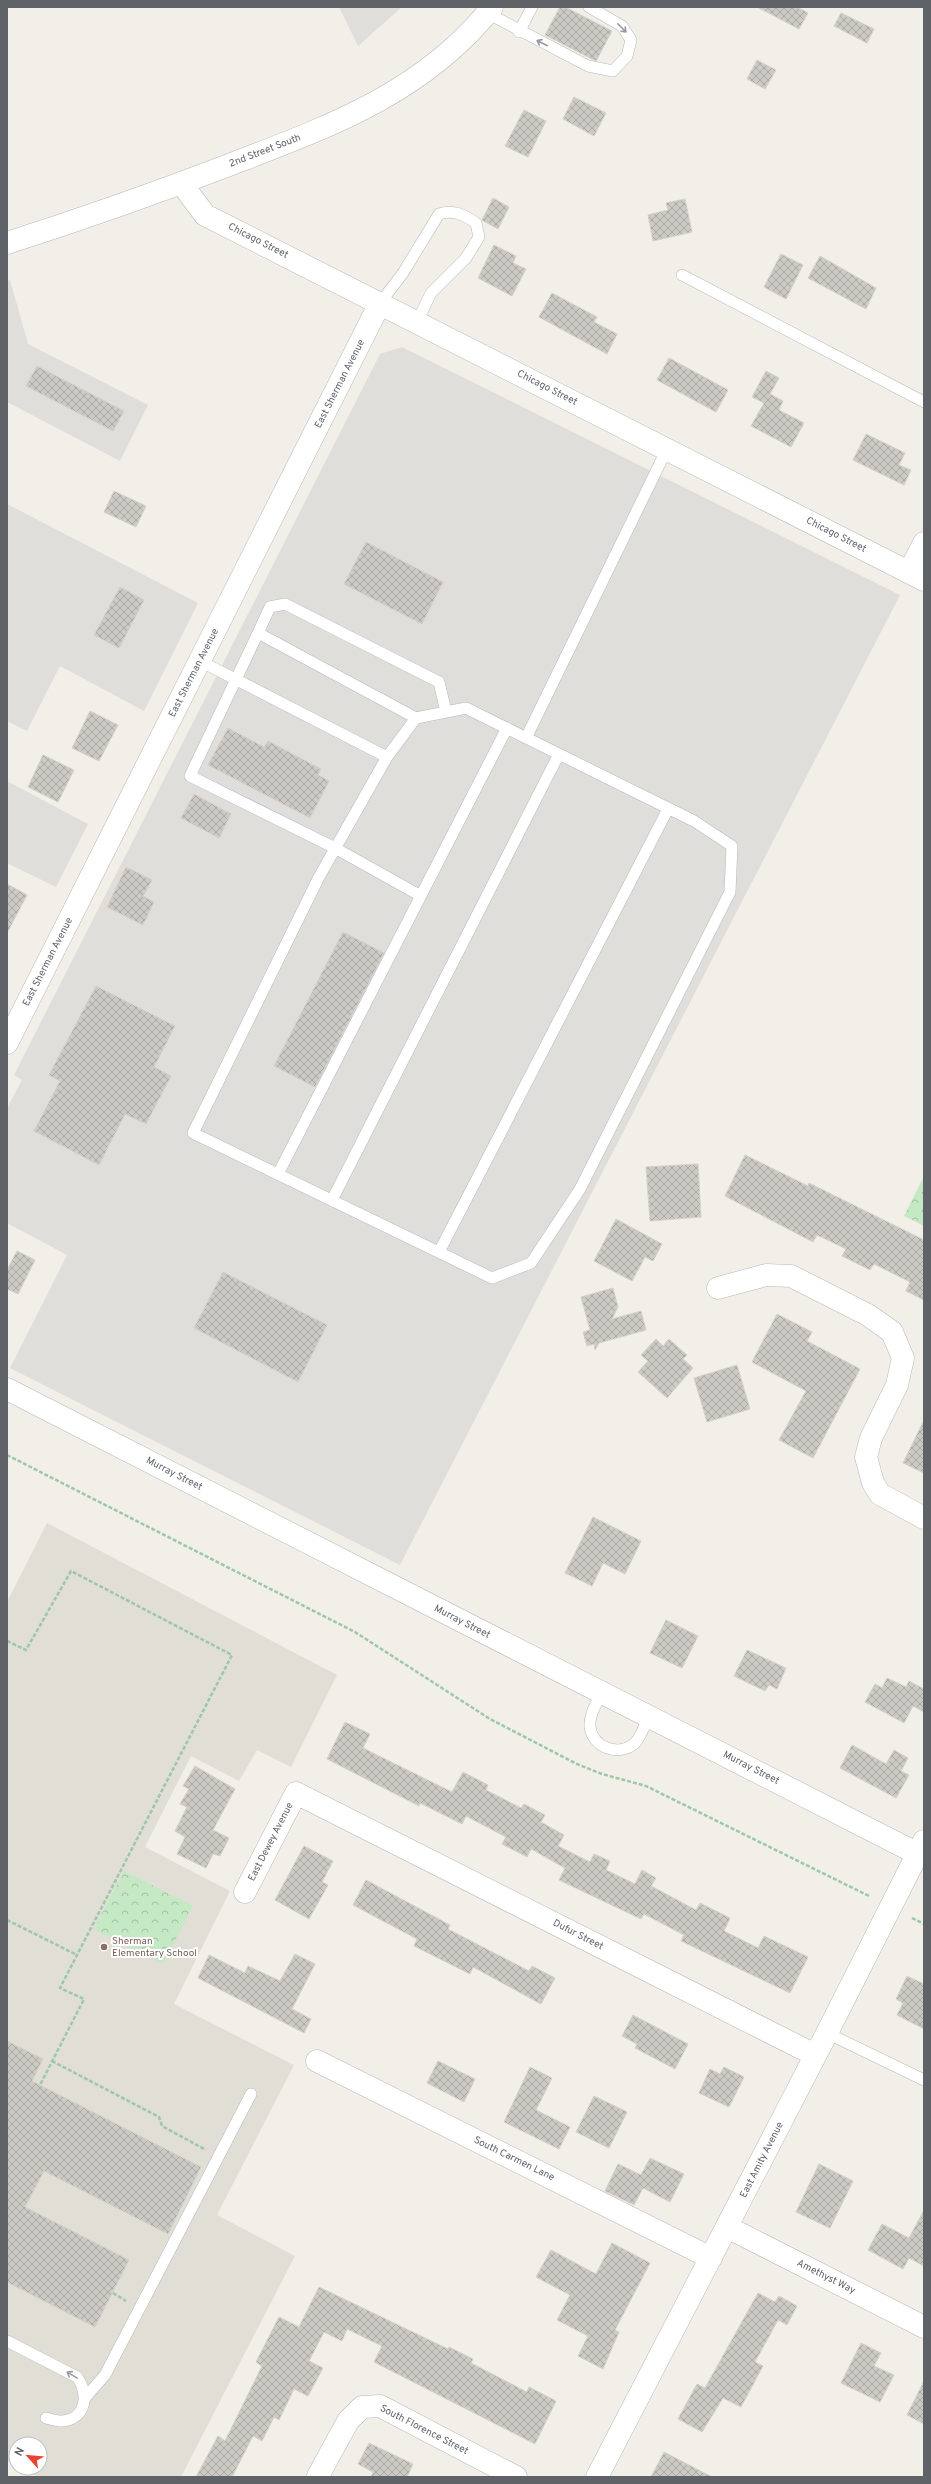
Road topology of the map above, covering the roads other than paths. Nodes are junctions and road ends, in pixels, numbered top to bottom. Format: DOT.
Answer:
graph roads {
  1 [pos="532,7"];
  2 [pos="589,7"];
  3 [pos="490,10"];
  4 [pos="519,32"];
  5 [pos="181,183"];
  6 [pos="7,242"];
  7 [pos="682,275"];
  8 [pos="380,303"];
  9 [pos="417,322"];
  10 [pos="924,402"];
  11 [pos="667,449"];
  12 [pos="924,543"];
  13 [pos="917,576"];
  14 [pos="258,633"];
  15 [pos="200,661"];
  16 [pos="235,679"];
  17 [pos="446,712"];
  18 [pos="416,718"];
  19 [pos="507,728"];
  20 [pos="526,738"];
  21 [pos="559,754"];
  22 [pos="387,757"];
  23 [pos="668,809"];
  24 [pos="335,848"];
  25 [pos="421,896"];
  26 [pos="7,1043"];
  27 [pos="278,1174"];
  28 [pos="332,1200"];
  29 [pos="439,1252"];
  30 [pos="718,1288"];
  31 [pos="7,1389"];
  32 [pos="924,1518"];
  33 [pos="602,1692"];
  34 [pos="649,1716"];
  35 [pos="341,1816"];
  36 [pos="921,1847"];
  37 [pos="245,1892"];
  38 [pos="827,2033"];
  39 [pos="815,2055"];
  40 [pos="317,2061"];
  41 [pos="924,2080"];
  42 [pos="251,2094"];
  43 [pos="727,2227"];
  44 [pos="711,2258"];
  45 [pos="924,2327"];
  46 [pos="7,2341"];
  47 [pos="85,2398"];
  48 [pos="46,2418"];
  49 [pos="318,2476"];
  50 [pos="516,2477"];
  51 [pos="597,2477"];
  1 -- 4 [label="lane"];
  2 -- 4 [label="lane, one-way"];
  3 -- 4 [label="lane"];
  3 -- 5 [label="street, 2nd Street South"];
  5 -- 6 [label="street, 2nd Street South"];
  5 -- 8 [label="street, Chicago Street"];
  7 -- 10 [label="lane"];
  8 -- 9 [label="street, Chicago Street"];
  8 -- 9 [label="lane"];
  8 -- 15 [label="street, East Sherman Avenue"];
  9 -- 11 [label="street, Chicago Street"];
  11 -- 13 [label="street, Chicago Street"];
  11 -- 20 [label="lane"];
  12 -- 13 [label="street"];
  14 -- 16 [label="lane"];
  14 -- 17 [label="lane"];
  14 -- 18 [label="lane"];
  15 -- 16 [label="lane"];
  15 -- 26 [label="street, East Sherman Avenue"];
  16 -- 22 [label="lane"];
  16 -- 24 [label="lane"];
  17 -- 18 [label="lane"];
  17 -- 19 [label="lane"];
  18 -- 22 [label="lane"];
  19 -- 20 [label="lane"];
  19 -- 25 [label="lane"];
  20 -- 21 [label="lane"];
  21 -- 23 [label="lane"];
  21 -- 28 [label="lane"];
  22 -- 24 [label="lane"];
  23 -- 29 [label="lane"];
  23 -- 29 [label="lane"];
  24 -- 25 [label="lane"];
  24 -- 27 [label="lane"];
  25 -- 27 [label="lane"];
  27 -- 28 [label="lane"];
  28 -- 29 [label="lane"];
  30 -- 32 [label="street"];
  31 -- 33 [label="street, Murray Street"];
  33 -- 34 [label="street, Murray Street"];
  33 -- 34 [label="lane"];
  34 -- 36 [label="street, Murray Street"];
  35 -- 37 [label="street, East Dewey Avenue"];
  35 -- 39 [label="street, Dufur Street"];
  36 -- 38 [label="street, East Amity Avenue"];
  38 -- 39 [label="street, East Amity Avenue"];
  38 -- 41 [label="lane"];
  39 -- 43 [label="street, East Amity Avenue"];
  40 -- 44 [label="street, South Carmen Lane"];
  42 -- 47 [label="lane"];
  43 -- 44 [label="street, East Amity Avenue"];
  43 -- 45 [label="street, Amethyst Way"];
  44 -- 51 [label="street, East Amity Avenue"];
  47 -- 46 [label="lane, one-way"];
  47 -- 48 [label="lane"];
  49 -- 50 [label="street, South Florence Street"];
}
